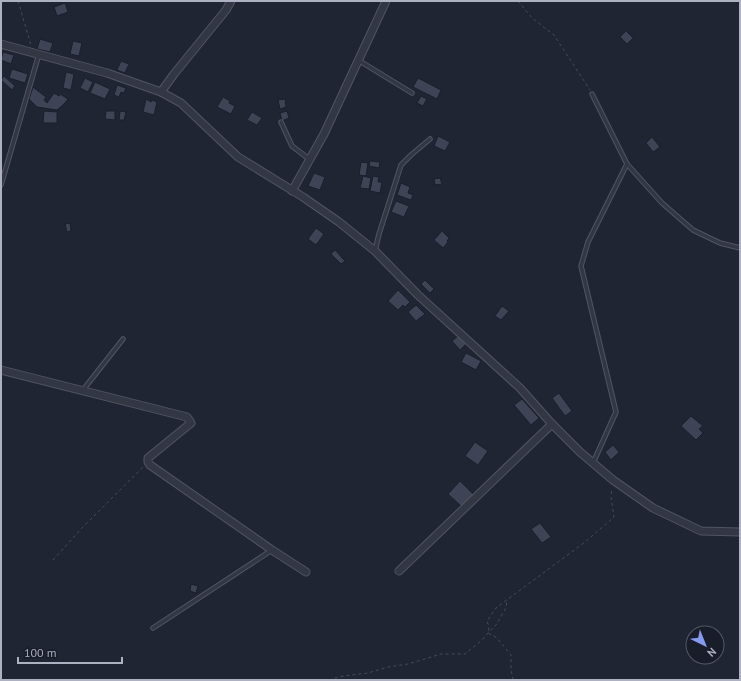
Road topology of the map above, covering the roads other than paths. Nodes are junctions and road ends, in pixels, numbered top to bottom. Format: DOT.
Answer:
graph roads {
  1 [pos="231,1"];
  2 [pos="386,1"];
  3 [pos="1,44"];
  4 [pos="39,54"];
  5 [pos="358,60"];
  6 [pos="161,92"];
  7 [pos="412,93"];
  8 [pos="592,94"];
  9 [pos="281,122"];
  10 [pos="430,139"];
  11 [pos="309,159"];
  12 [pos="627,164"];
  13 [pos="1,185"];
  14 [pos="292,191"];
  15 [pos="740,248"];
  16 [pos="375,251"];
  17 [pos="123,339"];
  18 [pos="1,370"];
  19 [pos="83,391"];
  20 [pos="552,424"];
  21 [pos="593,463"];
  22 [pos="740,532"];
  23 [pos="272,550"];
  24 [pos="398,571"];
  25 [pos="306,572"];
  26 [pos="153,628"];
  1 -- 6 [label="street"];
  2 -- 5 [label="street"];
  3 -- 4 [label="street"];
  4 -- 6 [label="street"];
  4 -- 13 [label="lane"];
  5 -- 7 [label="lane"];
  5 -- 11 [label="street"];
  6 -- 14 [label="street"];
  8 -- 12 [label="lane"];
  9 -- 11 [label="lane"];
  10 -- 16 [label="lane"];
  11 -- 14 [label="street"];
  12 -- 15 [label="lane"];
  12 -- 21 [label="lane"];
  14 -- 16 [label="street"];
  16 -- 20 [label="street"];
  17 -- 19 [label="lane"];
  18 -- 19 [label="street"];
  19 -- 23 [label="street"];
  20 -- 21 [label="street"];
  20 -- 24 [label="street"];
  21 -- 22 [label="street"];
  23 -- 25 [label="street"];
  23 -- 26 [label="lane"];
}
